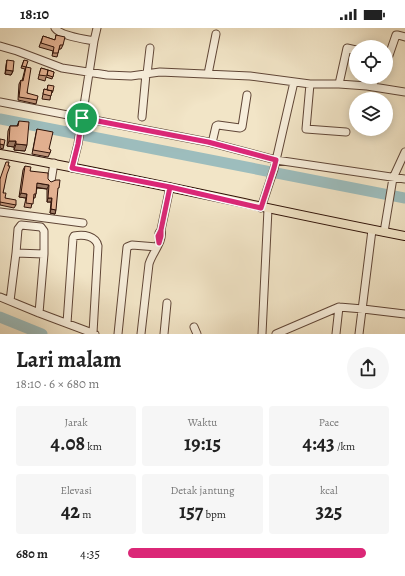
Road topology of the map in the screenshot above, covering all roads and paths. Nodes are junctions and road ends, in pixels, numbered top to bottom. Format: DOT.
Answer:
graph roads {
  1 [pos="55,28"];
  2 [pos="97,28"];
  3 [pos="216,34"];
  4 [pos="405,37"];
  5 [pos="94,41"];
  6 [pos="393,42"];
  7 [pos="0,46"];
  8 [pos="150,48"];
  9 [pos="349,48"];
  10 [pos="89,72"];
  11 [pos="146,74"];
  12 [pos="208,74"];
  13 [pos="294,82"];
  14 [pos="310,84"];
  15 [pos="339,84"];
  16 [pos="374,84"];
  17 [pos="373,87"];
  18 [pos="405,92"];
  19 [pos="247,95"];
  20 [pos="0,102"];
  21 [pos="142,117"];
  22 [pos="82,118"];
  23 [pos="346,132"];
  24 [pos="212,143"];
  25 [pos="405,152"];
  26 [pos="0,154"];
  27 [pos="276,160"];
  28 [pos="54,163"];
  29 [pos="72,168"];
  30 [pos="393,178"];
  31 [pos="405,180"];
  32 [pos="51,181"];
  33 [pos="170,187"];
  34 [pos="265,208"];
  35 [pos="0,212"];
  36 [pos="83,223"];
  37 [pos="372,230"];
  38 [pos="384,232"];
  39 [pos="405,236"];
  40 [pos="158,245"];
  41 [pos="16,253"];
  42 [pos="44,254"];
  43 [pos="0,297"];
  44 [pos="10,301"];
  45 [pos="167,303"];
  46 [pos="339,307"];
  47 [pos="363,309"];
  48 [pos="39,313"];
  49 [pos="405,314"];
  50 [pos="67,323"];
  51 [pos="94,334"];
  52 [pos="118,334"];
  53 [pos="141,334"];
  54 [pos="164,334"];
  55 [pos="262,334"];
  56 [pos="276,334"];
  57 [pos="336,334"];
  58 [pos="359,334"];
  1 -- 5 [label="street"];
  2 -- 5 [label="street"];
  3 -- 12 [label="street"];
  4 -- 6 [label="street"];
  5 -- 10 [label="street"];
  7 -- 10 [label="street"];
  8 -- 11 [label="street"];
  9 -- 15 [label="street"];
  10 -- 11 [label="street"];
  10 -- 22 [label="street"];
  11 -- 12 [label="street"];
  11 -- 21 [label="street"];
  12 -- 13 [label="street"];
  13 -- 14 [label="street"];
  13 -- 27 [label="street"];
  14 -- 15 [label="street"];
  14 -- 23 [label="street"];
  15 -- 17 [label="street"];
  16 -- 17 [label="street"];
  17 -- 18 [label="street"];
  19 -- 24 [label="street"];
  20 -- 22 [label="street"];
  22 -- 24 [label="street"];
  22 -- 29 [label="street"];
  24 -- 27 [label="street"];
  25 -- 30 [label="street"];
  26 -- 28 [label="main road"];
  27 -- 30 [label="street"];
  27 -- 34 [label="street"];
  28 -- 29 [label="main road"];
  28 -- 32 [label="street"];
  29 -- 33 [label="main road"];
  30 -- 31 [label="street"];
  30 -- 38 [label="street"];
  33 -- 34 [label="main road"];
  33 -- 40 [label="street"];
  34 -- 37 [label="main road"];
  34 -- 55 [label="street"];
  35 -- 36 [label="street"];
  37 -- 38 [label="main road"];
  37 -- 47 [label="street"];
  38 -- 39 [label="main road"];
  40 -- 52 [label="street"];
  40 -- 53 [label="street"];
  41 -- 42 [label="street"];
  41 -- 42 [label="street"];
  41 -- 44 [label="street"];
  42 -- 48 [label="street"];
  43 -- 44 [label="street"];
  44 -- 48 [label="street"];
  45 -- 54 [label="street"];
  46 -- 47 [label="street"];
  46 -- 56 [label="street"];
  46 -- 57 [label="street"];
  47 -- 49 [label="street"];
  47 -- 58 [label="street"];
  48 -- 50 [label="street"];
  50 -- 51 [label="street"];
  50 -- 51 [label="street"];
}
